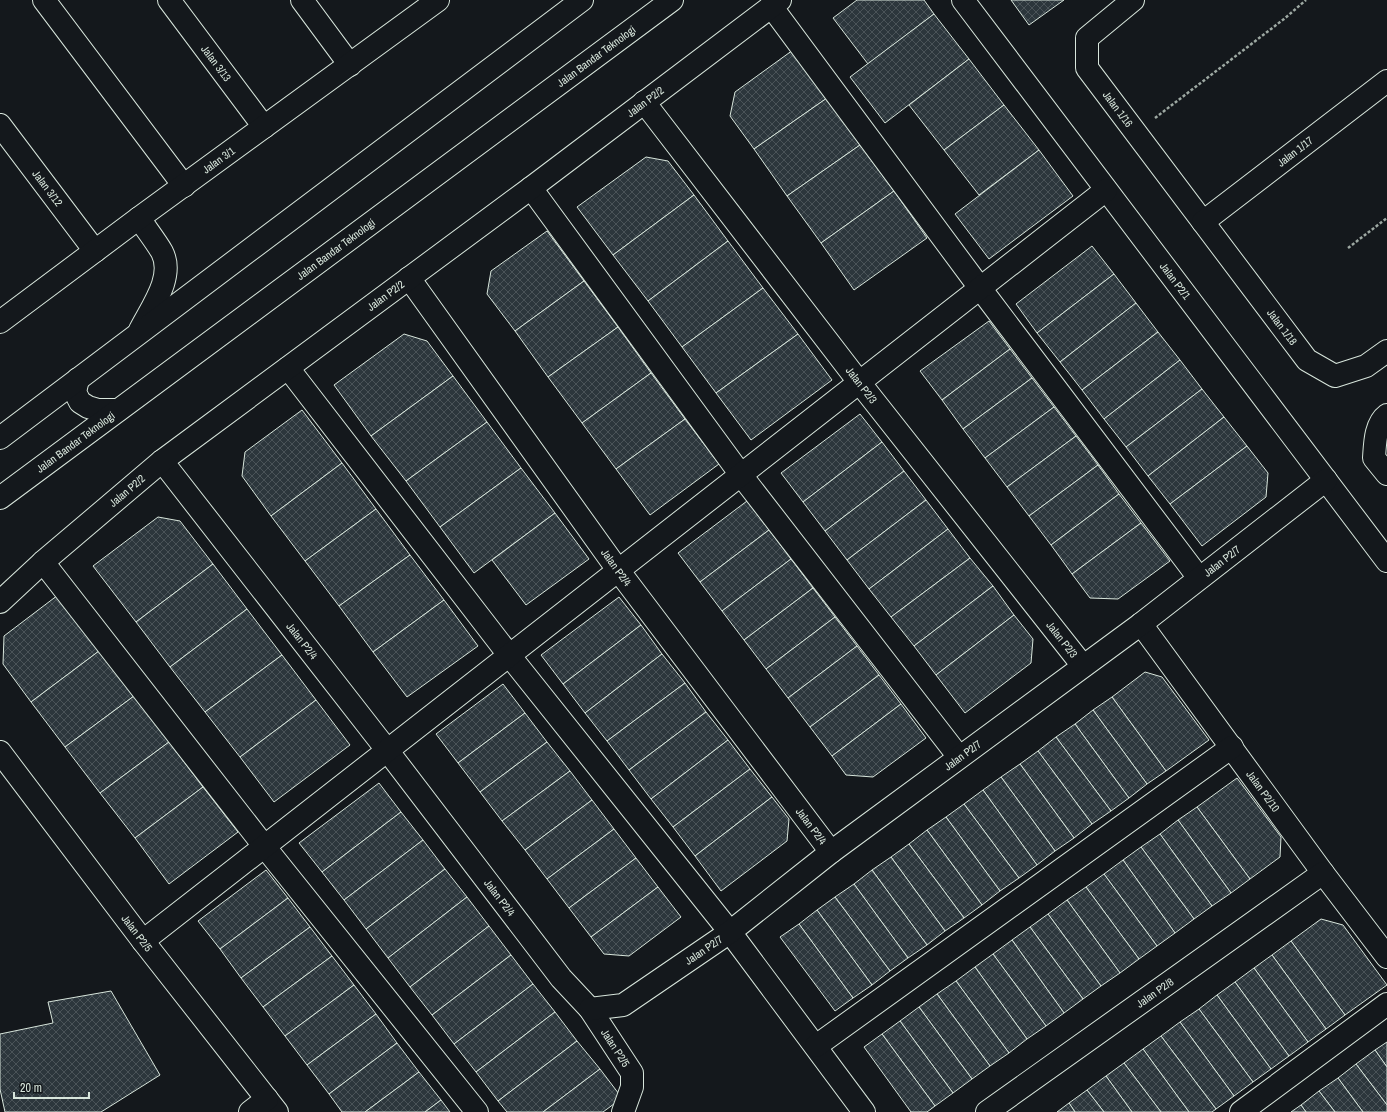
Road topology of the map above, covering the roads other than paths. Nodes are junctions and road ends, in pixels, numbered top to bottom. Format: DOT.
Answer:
graph roads {
  1 [pos="44,0"];
  2 [pos="169,0"];
  3 [pos="302,0"];
  4 [pos="582,0"];
  5 [pos="672,0"];
  6 [pos="963,0"];
  7 [pos="1133,0"];
  8 [pos="432,2"];
  9 [pos="775,3"];
  10 [pos="350,65"];
  11 [pos="1387,81"];
  12 [pos="644,102"];
  13 [pos="0,125"];
  14 [pos="264,127"];
  15 [pos="184,186"];
  16 [pos="531,188"];
  17 [pos="1106,190"];
  18 [pos="139,218"];
  19 [pos="1203,222"];
  20 [pos="95,251"];
  21 [pos="409,278"];
  22 [pos="980,288"];
  23 [pos="3,313"];
  24 [pos="138,335"];
  25 [pos="1387,350"];
  26 [pos="288,368"];
  27 [pos="78,379"];
  28 [pos="860,382"];
  29 [pos="118,410"];
  30 [pos="1387,415"];
  31 [pos="0,438"];
  32 [pos="162,462"];
  33 [pos="1387,474"];
  34 [pos="741,475"];
  35 [pos="1326,480"];
  36 [pos="0,498"];
  37 [pos="1387,561"];
  38 [pos="43,562"];
  39 [pos="618,570"];
  40 [pos="1199,578"];
  41 [pos="0,602"];
  42 [pos="1141,624"];
  43 [pos="509,655"];
  44 [pos="1083,666"];
  45 [pos="1232,747"];
  46 [pos="387,750"];
  47 [pos="0,752"];
  48 [pos="959,757"];
  49 [pos="264,846"];
  50 [pos="831,852"];
  51 [pos="1323,873"];
  52 [pos="730,932"];
  53 [pos="143,941"];
  54 [pos="1387,957"];
  55 [pos="1387,1004"];
  56 [pos="590,1009"];
  57 [pos="816,1046"];
  58 [pos="272,1105"];
  59 [pos="250,1112"];
  60 [pos="477,1112"];
  61 [pos="623,1112"];
  62 [pos="864,1112"];
  63 [pos="987,1112"];
  64 [pos="1241,1112"];
  1 -- 15 [label="street"];
  2 -- 14 [label="street, Jalan 3/13"];
  3 -- 10 [label="street"];
  4 -- 24 [label="street"];
  5 -- 29 [label="street, Jalan Bandar Teknologi"];
  6 -- 17 [label="street, Jalan P2/1"];
  7 -- 19 [label="street, Jalan 1/16"];
  8 -- 10 [label="street, Jalan 3/1"];
  9 -- 12 [label="street, Jalan P2/2"];
  9 -- 22 [label="street"];
  10 -- 14 [label="street, Jalan 3/1"];
  11 -- 19 [label="street, Jalan 1/17"];
  12 -- 16 [label="street, Jalan P2/2"];
  12 -- 28 [label="street, Jalan P2/3"];
  13 -- 20 [label="street, Jalan 3/12"];
  14 -- 15 [label="street, Jalan 3/1"];
  15 -- 18 [label="street, Jalan 3/1"];
  16 -- 21 [label="street, Jalan P2/2"];
  16 -- 34 [label="street"];
  17 -- 22 [label="street"];
  17 -- 35 [label="street, Jalan P2/1"];
  18 -- 20 [label="street, Jalan 3/1"];
  18 -- 24 [label="street"];
  19 -- 25 [label="street, Jalan 1/18"];
  20 -- 23 [label="street, Jalan 3/1"];
  21 -- 26 [label="street, Jalan P2/2"];
  21 -- 39 [label="street, Jalan P2/4"];
  22 -- 28 [label="street"];
  22 -- 40 [label="street"];
  24 -- 27 [label="street"];
  26 -- 32 [label="street, Jalan P2/2"];
  26 -- 43 [label="street"];
  27 -- 29 [label="street"];
  27 -- 31 [label="street"];
  28 -- 34 [label="street"];
  28 -- 44 [label="street, Jalan P2/3"];
  29 -- 36 [label="street, Jalan Bandar Teknologi"];
  30 -- 33 [label="street"];
  32 -- 38 [label="street, Jalan P2/2"];
  32 -- 46 [label="street, Jalan P2/4"];
  34 -- 39 [label="street"];
  34 -- 48 [label="street"];
  35 -- 37 [label="street, Jalan P2/1"];
  35 -- 40 [label="street, Jalan P2/7"];
  38 -- 41 [label="street, Jalan P2/2"];
  38 -- 49 [label="street"];
  39 -- 43 [label="street"];
  39 -- 50 [label="street, Jalan P2/4"];
  40 -- 42 [label="street, Jalan P2/7"];
  42 -- 44 [label="street, Jalan P2/7"];
  42 -- 45 [label="street, Jalan P2/10"];
  43 -- 46 [label="street"];
  43 -- 52 [label="street"];
  44 -- 48 [label="street, Jalan P2/7"];
  45 -- 51 [label="street, Jalan P2/10"];
  45 -- 57 [label="street"];
  46 -- 49 [label="street"];
  46 -- 56 [label="street, Jalan P2/4"];
  47 -- 53 [label="street, Jalan P2/5"];
  48 -- 50 [label="street, Jalan P2/7"];
  49 -- 53 [label="street"];
  49 -- 60 [label="street"];
  50 -- 52 [label="street, Jalan P2/7"];
  51 -- 54 [label="street, Jalan P2/10"];
  51 -- 63 [label="street, Jalan P2/8"];
  52 -- 56 [label="street, Jalan P2/7"];
  52 -- 57 [label="street"];
  53 -- 58 [label="street, Jalan P2/5"];
  55 -- 64 [label="street"];
  56 -- 61 [label="street, Jalan P2/5"];
  57 -- 62 [label="street"];
  58 -- 59 [label="street"];
}
